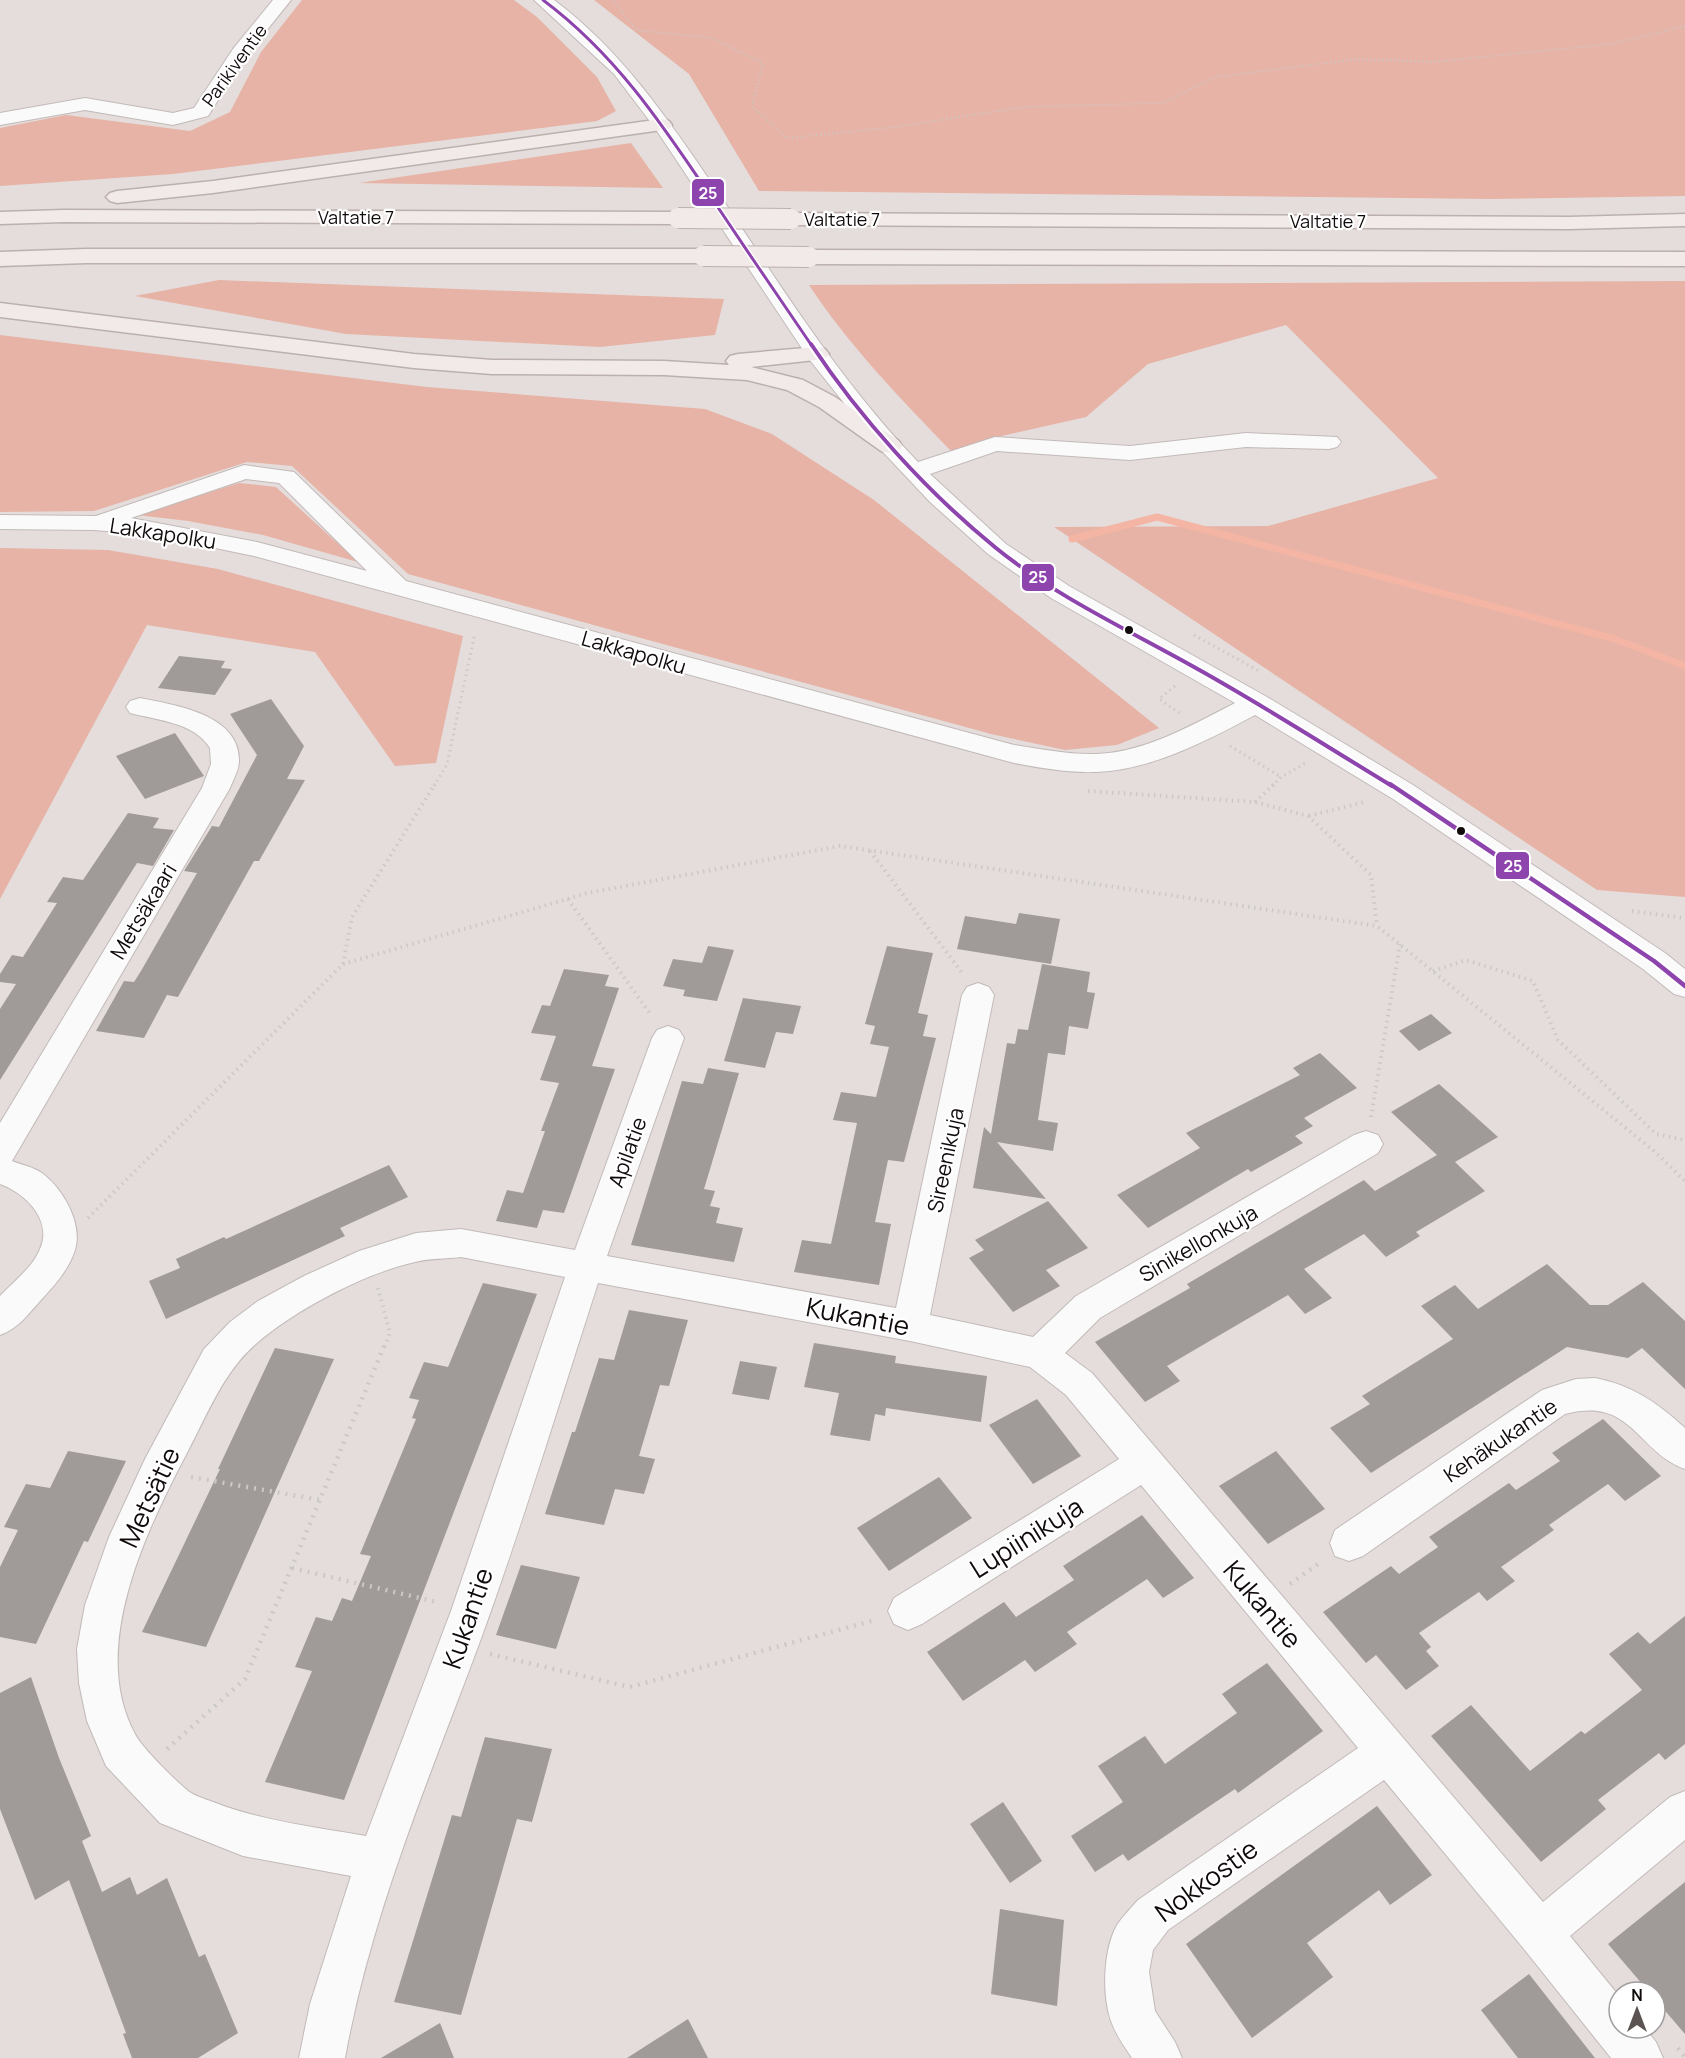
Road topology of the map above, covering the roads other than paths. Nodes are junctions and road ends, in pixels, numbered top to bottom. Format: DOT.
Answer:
graph roads {
  1 [pos="282,0"];
  2 [pos="543,0"];
  3 [pos="0,119"];
  4 [pos="662,125"];
  5 [pos="0,206"];
  6 [pos="0,218"];
  7 [pos="1685,220"];
  8 [pos="0,259"];
  9 [pos="1685,259"];
  10 [pos="0,310"];
  11 [pos="817,354"];
  12 [pos="664,368"];
  13 [pos="1329,442"];
  14 [pos="890,446"];
  15 [pos="914,471"];
  16 [pos="0,522"];
  17 [pos="93,523"];
  18 [pos="397,586"];
  19 [pos="1257,703"];
  20 [pos="140,708"];
  21 [pos="1685,986"];
  22 [pos="978,995"];
  23 [pos="668,1038"];
  24 [pos="1366,1144"];
  25 [pos="0,1152"];
  26 [pos="0,1170"];
  27 [pos="586,1267"];
  28 [pos="0,1320"];
  29 [pos="910,1326"];
  30 [pos="1040,1354"];
  31 [pos="1685,1452"];
  32 [pos="1144,1463"];
  33 [pos="1349,1543"];
  34 [pos="908,1611"];
  35 [pos="1387,1753"];
  36 [pos="1685,1812"];
  37 [pos="378,1860"];
  38 [pos="1540,1933"];
  39 [pos="322,2058"];
  40 [pos="1159,2058"];
  41 [pos="1640,2058"];
  1 -- 3 [label="street, Parikiventie"];
  2 -- 4 [label="street"];
  4 -- 5 [label="highway"];
  4 -- 11 [label="street"];
  6 -- 7 [label="highway, Valtatie 7, bridge"];
  8 -- 9 [label="highway, Valtatie 7, bridge"];
  10 -- 12 [label="highway"];
  11 -- 12 [label="highway"];
  11 -- 14 [label="street"];
  12 -- 14 [label="highway"];
  13 -- 15 [label="street"];
  14 -- 15 [label="street"];
  15 -- 19 [label="street"];
  16 -- 17 [label="street, Lakkapolku"];
  17 -- 18 [label="street, Lakkapolku"];
  17 -- 18 [label="street"];
  18 -- 19 [label="street, Lakkapolku"];
  19 -- 21 [label="street"];
  20 -- 25 [label="street, Metsäkaari"];
  22 -- 29 [label="street, Sireenikuja"];
  23 -- 27 [label="street, Apilatie"];
  24 -- 30 [label="street, Sinikellonkuja"];
  26 -- 28 [label="street"];
  27 -- 29 [label="street, Kukantie"];
  27 -- 37 [label="street, Kukantie"];
  27 -- 37 [label="street, Metsätie"];
  29 -- 30 [label="street, Kukantie"];
  30 -- 32 [label="street, Kukantie"];
  31 -- 33 [label="street, Kehäkukantie"];
  32 -- 34 [label="street, Lupiinikuja"];
  32 -- 35 [label="street, Kukantie"];
  35 -- 38 [label="street, Kukantie"];
  35 -- 40 [label="street, Nokkostie"];
  36 -- 38 [label="street"];
  37 -- 39 [label="street, Kukantie"];
  38 -- 41 [label="street, Kukantie"];
}
